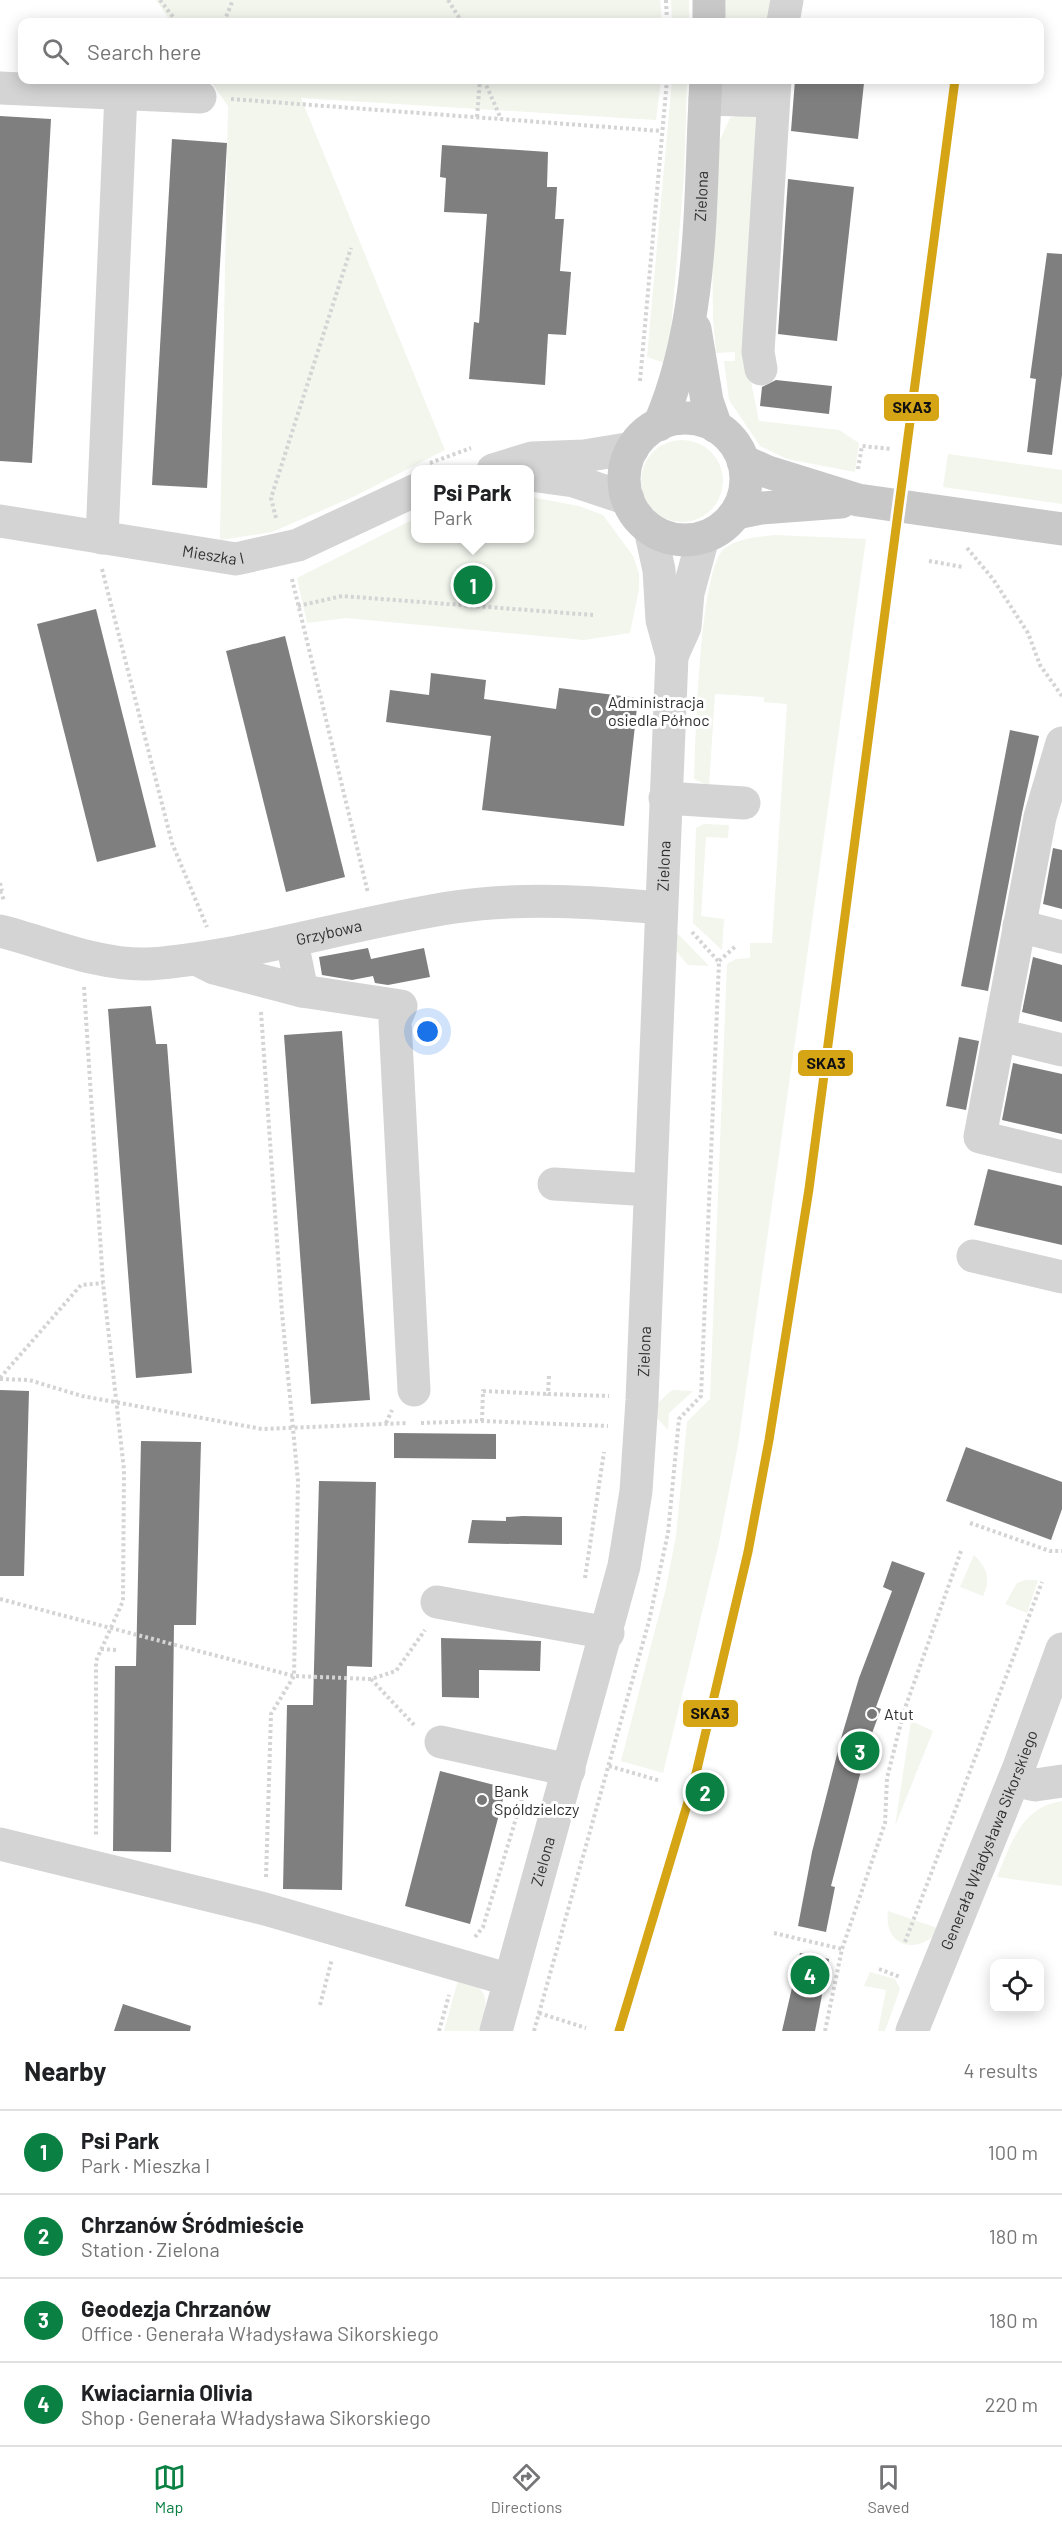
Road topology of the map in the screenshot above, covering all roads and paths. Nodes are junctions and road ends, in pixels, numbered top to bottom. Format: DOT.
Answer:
graph roads {
  1 [pos="160,0"];
  2 [pos="233,0"];
  3 [pos="448,0"];
  4 [pos="666,0"];
  5 [pos="709,0"];
  6 [pos="787,0"];
  7 [pos="174,18"];
  8 [pos="226,18"];
  9 [pos="459,18"];
  10 [pos="667,18"];
  11 [pos="709,18"];
  12 [pos="784,18"];
  13 [pos="481,84"];
  14 [pos="484,84"];
  15 [pos="667,84"];
  16 [pos="0,88"];
  17 [pos="706,89"];
  18 [pos="774,90"];
  19 [pos="121,93"];
  20 [pos="200,97"];
  21 [pos="233,99"];
  22 [pos="477,117"];
  23 [pos="501,119"];
  24 [pos="662,131"];
  25 [pos="351,248"];
  26 [pos="692,313"];
  27 [pos="761,369"];
  28 [pos="639,390"];
  29 [pos="659,424"];
  30 [pos="716,427"];
  31 [pos="633,448"];
  32 [pos="892,449"];
  33 [pos="488,458"];
  34 [pos="743,461"];
  35 [pos="438,465"];
  36 [pos="534,476"];
  37 [pos="411,482"];
  38 [pos="857,490"];
  39 [pos="628,499"];
  40 [pos="736,513"];
  41 [pos="0,520"];
  42 [pos="278,524"];
  43 [pos="1062,529"];
  44 [pos="650,530"];
  45 [pos="703,538"];
  46 [pos="964,544"];
  47 [pos="101,548"];
  48 [pos="929,561"];
  49 [pos="963,567"];
  50 [pos="291,573"];
  51 [pos="298,606"];
  52 [pos="593,615"];
  53 [pos="672,656"];
  54 [pos="1062,696"];
  55 [pos="1062,743"];
  56 [pos="665,798"];
  57 [pos="744,803"];
  58 [pos="1051,819"];
  59 [pos="0,883"];
  60 [pos="2,891"];
  61 [pos="370,901"];
  62 [pos="660,908"];
  63 [pos="1019,926"];
  64 [pos="0,931"];
  65 [pos="1062,937"];
  66 [pos="292,942"];
  67 [pos="203,946"];
  68 [pos="736,946"];
  69 [pos="719,962"];
  70 [pos="84,982"];
  71 [pos="302,991"];
  72 [pos="261,1010"];
  73 [pos="1000,1035"];
  74 [pos="1062,1050"];
  75 [pos="1062,1158"];
  76 [pos="554,1184"];
  77 [pos="650,1190"];
  78 [pos="973,1256"];
  79 [pos="1062,1277"];
  80 [pos="103,1283"];
  81 [pos="549,1376"];
  82 [pos="0,1378"];
  83 [pos="609,1385"];
  84 [pos="414,1390"];
  85 [pos="548,1394"];
  86 [pos="609,1396"];
  87 [pos="115,1402"];
  88 [pos="609,1406"];
  89 [pos="608,1416"];
  90 [pos="483,1421"];
  91 [pos="608,1426"];
  92 [pos="293,1427"];
  93 [pos="606,1437"];
  94 [pos="605,1448"];
  95 [pos="970,1523"];
  96 [pos="961,1551"];
  97 [pos="1062,1551"];
  98 [pos="585,1580"];
  99 [pos="1042,1582"];
  100 [pos="0,1599"];
  101 [pos="437,1602"];
  102 [pos="111,1628"];
  103 [pos="608,1633"];
  104 [pos="101,1649"];
  105 [pos="1062,1649"];
  106 [pos="116,1650"];
  107 [pos="294,1676"];
  108 [pos="371,1679"];
  109 [pos="429,1736"];
  110 [pos="554,1766"];
  111 [pos="609,1766"];
  112 [pos="1014,1780"];
  113 [pos="661,1781"];
  114 [pos="1062,1781"];
  115 [pos="0,1844"];
  116 [pos="95,1866"];
  117 [pos="266,1909"];
  118 [pos="774,1933"];
  119 [pos="906,1942"];
  120 [pos="842,1949"];
  121 [pos="331,1966"];
  122 [pos="458,1966"];
  123 [pos="510,1980"];
  124 [pos="320,2005"];
  125 [pos="539,2013"];
  126 [pos="586,2028"];
  127 [pos="439,2031"];
  128 [pos="496,2031"];
  129 [pos="825,2031"];
  130 [pos="912,2031"];
  1 -- 7 [label="path"];
  2 -- 8 [label="path"];
  3 -- 9 [label="path"];
  4 -- 10 [label="path"];
  5 -- 11 [label="main road"];
  6 -- 12 [label="street"];
  13 -- 22 [label="path"];
  14 -- 23 [label="path"];
  15 -- 24 [label="path"];
  16 -- 19 [label="street"];
  17 -- 18 [label="street"];
  17 -- 26 [label="main road, Zielona"];
  18 -- 27 [label="street"];
  19 -- 20 [label="street"];
  19 -- 47 [label="street"];
  21 -- 22 [label="path"];
  22 -- 23 [label="path"];
  23 -- 24 [label="path"];
  24 -- 28 [label="path"];
  25 -- 42 [label="path"];
  26 -- 29 [label="main road, Zielona"];
  26 -- 30 [label="main road, Zielona"];
  29 -- 30 [label="main road"];
  29 -- 31 [label="main road"];
  30 -- 34 [label="main road"];
  31 -- 33 [label="street"];
  31 -- 39 [label="main road"];
  32 -- 38 [label="path"];
  33 -- 35 [label="path"];
  34 -- 38 [label="main road"];
  34 -- 40 [label="main road"];
  36 -- 39 [label="street"];
  37 -- 47 [label="street, Mieszka I"];
  38 -- 40 [label="main road"];
  38 -- 43 [label="main road"];
  39 -- 44 [label="main road"];
  40 -- 45 [label="main road"];
  41 -- 47 [label="street, Mieszka I"];
  44 -- 45 [label="main road"];
  44 -- 53 [label="street, Zielona"];
  45 -- 53 [label="street, Zielona"];
  46 -- 54 [label="path"];
  47 -- 67 [label="path"];
  48 -- 49 [label="path"];
  50 -- 51 [label="path"];
  51 -- 52 [label="path"];
  51 -- 61 [label="path"];
  53 -- 56 [label="street, Zielona"];
  55 -- 58 [label="street"];
  56 -- 57 [label="street"];
  56 -- 62 [label="street, Zielona"];
  58 -- 63 [label="street"];
  59 -- 60 [label="path"];
  62 -- 66 [label="street, Grzybowa"];
  62 -- 77 [label="street, Zielona"];
  63 -- 65 [label="street"];
  63 -- 73 [label="street"];
  64 -- 67 [label="street, Grzybowa"];
  66 -- 67 [label="street, Grzybowa"];
  66 -- 71 [label="street"];
  67 -- 71 [label="street"];
  68 -- 69 [label="path"];
  70 -- 80 [label="path"];
  71 -- 84 [label="street"];
  72 -- 92 [label="path"];
  73 -- 74 [label="street"];
  73 -- 75 [label="street"];
  76 -- 77 [label="street"];
  77 -- 103 [label="street, Zielona"];
  78 -- 79 [label="street"];
  80 -- 82 [label="path"];
  80 -- 87 [label="path"];
  81 -- 85 [label="path"];
  82 -- 87 [label="path"];
  83 -- 86 [label="path"];
  85 -- 86 [label="path"];
  85 -- 90 [label="path"];
  86 -- 88 [label="path"];
  87 -- 92 [label="path"];
  87 -- 102 [label="path"];
  89 -- 91 [label="path"];
  90 -- 91 [label="path"];
  90 -- 92 [label="path"];
  91 -- 93 [label="path"];
  92 -- 107 [label="path"];
  94 -- 98 [label="path"];
  95 -- 97 [label="path"];
  96 -- 120 [label="path"];
  99 -- 119 [label="path"];
  100 -- 102 [label="path"];
  101 -- 103 [label="street"];
  101 -- 108 [label="path"];
  102 -- 104 [label="path"];
  102 -- 107 [label="path"];
  103 -- 110 [label="street, Zielona"];
  104 -- 106 [label="path"];
  104 -- 116 [label="path"];
  105 -- 112 [label="street, Generała Władysława Sikorskiego"];
  107 -- 108 [label="path"];
  107 -- 117 [label="path"];
  108 -- 109 [label="path"];
  109 -- 110 [label="street"];
  110 -- 122 [label="path"];
  110 -- 123 [label="street, Zielona"];
  111 -- 113 [label="path"];
  112 -- 114 [label="street"];
  112 -- 130 [label="street, Generała Władysława Sikorskiego"];
  115 -- 116 [label="street"];
  116 -- 117 [label="street"];
  117 -- 122 [label="street"];
  118 -- 120 [label="path"];
  120 -- 129 [label="path"];
  121 -- 124 [label="path"];
  122 -- 123 [label="street"];
  122 -- 127 [label="path"];
  123 -- 128 [label="street, Zielona"];
  125 -- 126 [label="path"];
}
